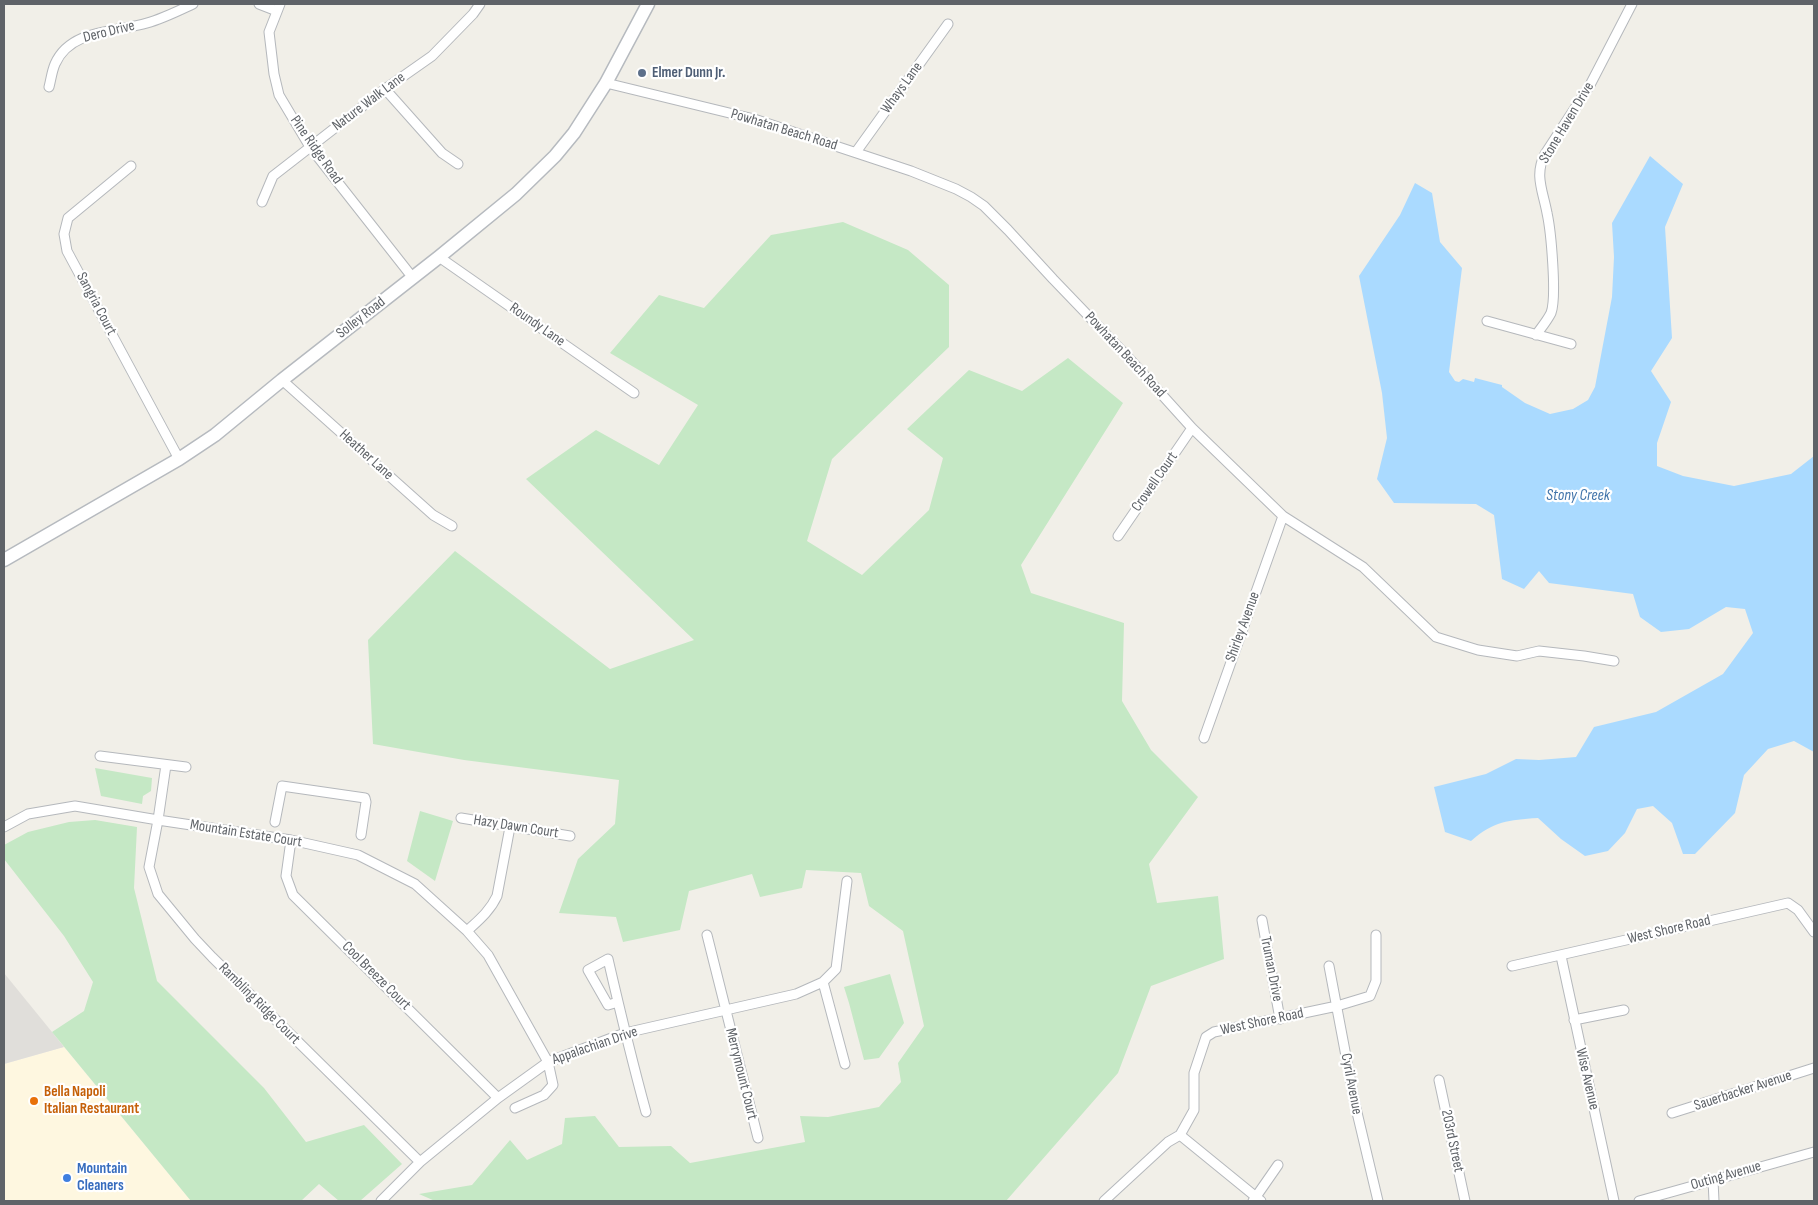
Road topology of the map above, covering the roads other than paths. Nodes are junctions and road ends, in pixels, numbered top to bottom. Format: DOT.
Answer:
graph roads {
  1 [pos="193,4"];
  2 [pos="259,4"];
  3 [pos="480,4"];
  4 [pos="648,4"];
  5 [pos="1621,4"];
  6 [pos="278,7"];
  7 [pos="1631,7"];
  8 [pos="948,24"];
  9 [pos="606,83"];
  10 [pos="49,87"];
  11 [pos="385,89"];
  12 [pos="310,147"];
  13 [pos="856,152"];
  14 [pos="458,164"];
  15 [pos="131,166"];
  16 [pos="262,202"];
  17 [pos="439,257"];
  18 [pos="413,278"];
  19 [pos="1487,320"];
  20 [pos="1536,335"];
  21 [pos="1572,344"];
  22 [pos="282,380"];
  23 [pos="634,393"];
  24 [pos="1192,428"];
  25 [pos="179,459"];
  26 [pos="1283,516"];
  27 [pos="452,526"];
  28 [pos="1118,536"];
  29 [pos="4,560"];
  30 [pos="1614,661"];
  31 [pos="1204,738"];
  32 [pos="100,756"];
  33 [pos="166,765"];
  34 [pos="186,767"];
  35 [pos="461,818"];
  36 [pos="158,820"];
  37 [pos="275,822"];
  38 [pos="4,827"];
  39 [pos="510,827"];
  40 [pos="361,835"];
  41 [pos="570,836"];
  42 [pos="291,840"];
  43 [pos="847,881"];
  44 [pos="1262,920"];
  45 [pos="467,931"];
  46 [pos="1814,932"];
  47 [pos="707,935"];
  48 [pos="1376,935"];
  49 [pos="1561,956"];
  50 [pos="1329,966"];
  51 [pos="1512,966"];
  52 [pos="823,982"];
  53 [pos="618,1002"];
  54 [pos="1337,1006"];
  55 [pos="725,1009"];
  56 [pos="1624,1010"];
  57 [pos="1280,1019"];
  58 [pos="1574,1020"];
  59 [pos="625,1033"];
  60 [pos="548,1062"];
  61 [pos="845,1064"];
  62 [pos="1814,1068"];
  63 [pos="1439,1080"];
  64 [pos="498,1098"];
  65 [pos="516,1108"];
  66 [pos="646,1112"];
  67 [pos="1672,1113"];
  68 [pos="1180,1135"];
  69 [pos="758,1138"];
  70 [pos="1814,1152"];
  71 [pos="420,1162"];
  72 [pos="1278,1165"];
  73 [pos="1713,1180"];
  74 [pos="1257,1200"];
  75 [pos="380,1201"];
  76 [pos="1104,1201"];
  77 [pos="1378,1201"];
  78 [pos="1465,1201"];
  79 [pos="1614,1201"];
  80 [pos="1638,1201"];
  81 [pos="1714,1201"];
  1 -- 10 [label="street, Dero Drive"];
  2 -- 6 [label="street"];
  3 -- 11 [label="street, Nature Walk Lane"];
  4 -- 9 [label="main road, Solley Road"];
  5 -- 7 [label="street"];
  6 -- 12 [label="street, Pine Ridge Road"];
  7 -- 20 [label="street, Stone Haven Drive"];
  8 -- 13 [label="street, Whays Lane"];
  9 -- 13 [label="street, Powhatan Beach Road"];
  9 -- 17 [label="main road, Solley Road"];
  11 -- 12 [label="street, Nature Walk Lane"];
  11 -- 14 [label="street"];
  12 -- 16 [label="street, Nature Walk Lane"];
  12 -- 18 [label="street, Pine Ridge Road"];
  13 -- 24 [label="street, Powhatan Beach Road"];
  15 -- 25 [label="street, Sangria Court"];
  17 -- 18 [label="main road, Solley Road"];
  17 -- 23 [label="street, Roundy Lane"];
  18 -- 22 [label="main road, Solley Road"];
  19 -- 20 [label="street"];
  20 -- 21 [label="street"];
  22 -- 25 [label="main road, Solley Road"];
  22 -- 27 [label="street, Heather Lane"];
  24 -- 26 [label="street, Powhatan Beach Road"];
  24 -- 28 [label="street, Crowell Court"];
  25 -- 29 [label="main road, Solley Road"];
  26 -- 30 [label="street, Powhatan Beach Road"];
  26 -- 31 [label="street, Shirley Avenue"];
  32 -- 33 [label="street"];
  33 -- 34 [label="street"];
  33 -- 36 [label="street, Rambling Ridge Court"];
  35 -- 39 [label="street, Hazy Dawn Court"];
  36 -- 38 [label="street, Mountain Estate Court"];
  36 -- 42 [label="street, Mountain Estate Court"];
  36 -- 71 [label="street, Rambling Ridge Court"];
  37 -- 40 [label="street"];
  39 -- 41 [label="street, Hazy Dawn Court"];
  39 -- 45 [label="street"];
  42 -- 45 [label="street, Mountain Estate Court"];
  42 -- 64 [label="street, Cool Breeze Court"];
  43 -- 52 [label="street"];
  44 -- 57 [label="street, Truman Drive"];
  45 -- 60 [label="street, Mountain Estate Court"];
  46 -- 49 [label="street, West Shore Road"];
  47 -- 55 [label="street, Merrymount Court"];
  48 -- 54 [label="street, West Shore Road"];
  49 -- 51 [label="street, West Shore Road"];
  49 -- 58 [label="street, Wise Avenue"];
  50 -- 54 [label="street, Cyril Avenue"];
  52 -- 55 [label="street, Appalachian Drive"];
  52 -- 61 [label="street"];
  53 -- 53 [label="street"];
  53 -- 59 [label="street"];
  54 -- 57 [label="street, West Shore Road"];
  54 -- 77 [label="street, Cyril Avenue"];
  55 -- 59 [label="street, Appalachian Drive"];
  55 -- 69 [label="street, Merrymount Court"];
  56 -- 58 [label="street"];
  57 -- 68 [label="street, West Shore Road"];
  58 -- 79 [label="street, Wise Avenue"];
  59 -- 60 [label="street, Appalachian Drive"];
  59 -- 66 [label="street"];
  60 -- 64 [label="street, Appalachian Drive"];
  60 -- 65 [label="street, Mountain Estate Court"];
  62 -- 67 [label="street, Sauerbacker Avenue"];
  63 -- 78 [label="street, 203rd Street"];
  64 -- 71 [label="street, Appalachian Drive"];
  68 -- 74 [label="street"];
  68 -- 76 [label="street, West Shore Road"];
  70 -- 73 [label="street, Outing Avenue"];
  71 -- 75 [label="street, Appalachian Drive"];
  72 -- 74 [label="street"];
  73 -- 80 [label="street, Outing Avenue"];
  73 -- 81 [label="street"];
}
